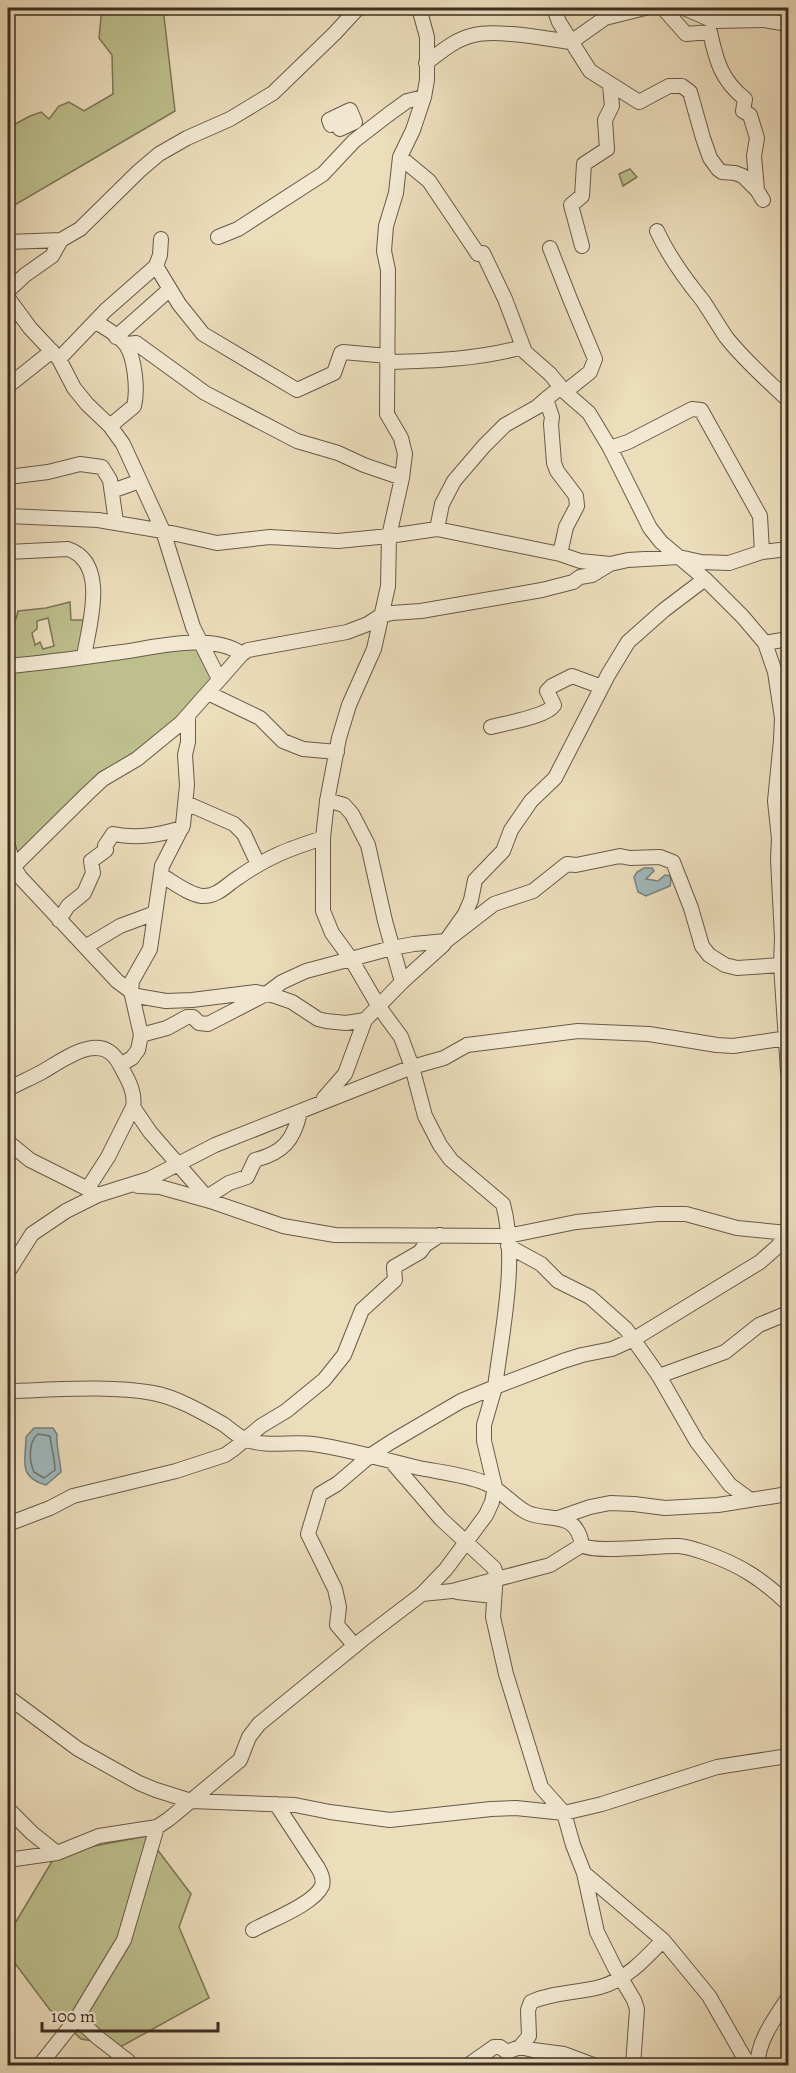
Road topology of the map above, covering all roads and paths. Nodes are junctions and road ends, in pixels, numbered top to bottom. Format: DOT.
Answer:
graph roads {
  1 [pos="358,8"];
  2 [pos="419,8"];
  3 [pos="554,8"];
  4 [pos="645,8"];
  5 [pos="663,8"];
  6 [pos="684,8"];
  7 [pos="789,24"];
  8 [pos="572,42"];
  9 [pos="426,63"];
  10 [pos="610,84"];
  11 [pos="424,97"];
  12 [pos="400,157"];
  13 [pos="657,231"];
  14 [pos="218,237"];
  15 [pos="160,239"];
  16 [pos="61,240"];
  17 [pos="8,242"];
  18 [pos="582,246"];
  19 [pos="550,248"];
  20 [pos="156,266"];
  21 [pos="170,289"];
  22 [pos="8,299"];
  23 [pos="96,322"];
  24 [pos="121,340"];
  25 [pos="523,346"];
  26 [pos="55,355"];
  27 [pos="388,359"];
  28 [pos="8,386"];
  29 [pos="563,390"];
  30 [pos="546,399"];
  31 [pos="789,400"];
  32 [pos="110,426"];
  33 [pos="610,448"];
  34 [pos="8,477"];
  35 [pos="402,478"];
  36 [pos="140,481"];
  37 [pos="112,491"];
  38 [pos="8,516"];
  39 [pos="117,522"];
  40 [pos="437,529"];
  41 [pos="163,531"];
  42 [pos="389,536"];
  43 [pos="789,549"];
  44 [pos="8,552"];
  45 [pos="762,552"];
  46 [pos="560,554"];
  47 [pos="679,557"];
  48 [pos="610,564"];
  49 [pos="705,579"];
  50 [pos="380,616"];
  51 [pos="789,639"];
  52 [pos="200,643"];
  53 [pos="765,643"];
  54 [pos="242,654"];
  55 [pos="84,656"];
  56 [pos="8,666"];
  57 [pos="219,679"];
  58 [pos="783,681"];
  59 [pos="602,687"];
  60 [pos="208,693"];
  61 [pos="188,716"];
  62 [pos="491,727"];
  63 [pos="337,752"];
  64 [pos="327,800"];
  65 [pos="186,803"];
  66 [pos="182,828"];
  67 [pos="323,838"];
  68 [pos="8,846"];
  69 [pos="783,857"];
  70 [pos="258,864"];
  71 [pos="10,870"];
  72 [pos="160,875"];
  73 [pos="155,913"];
  74 [pos="59,920"];
  75 [pos="446,941"];
  76 [pos="85,947"];
  77 [pos="392,948"];
  78 [pos="351,959"];
  79 [pos="781,965"];
  80 [pos="402,982"];
  81 [pos="131,991"];
  82 [pos="266,994"];
  83 [pos="379,1007"];
  84 [pos="365,1020"];
  85 [pos="141,1035"];
  86 [pos="788,1039"];
  87 [pos="120,1065"];
  88 [pos="412,1066"];
  89 [pos="789,1071"];
  90 [pos="8,1089"];
  91 [pos="319,1103"];
  92 [pos="133,1107"];
  93 [pos="300,1112"];
  94 [pos="8,1142"];
  95 [pos="178,1164"];
  96 [pos="130,1185"];
  97 [pos="93,1191"];
  98 [pos="209,1199"];
  99 [pos="32,1234"];
  100 [pos="441,1234"];
  101 [pos="788,1234"];
  102 [pos="508,1241"];
  103 [pos="8,1249"];
  104 [pos="8,1272"];
  105 [pos="789,1313"];
  106 [pos="634,1340"];
  107 [pos="659,1376"];
  108 [pos="495,1387"];
  109 [pos="8,1391"];
  110 [pos="246,1440"];
  111 [pos="371,1455"];
  112 [pos="391,1461"];
  113 [pos="495,1487"];
  114 [pos="789,1494"];
  115 [pos="749,1499"];
  116 [pos="558,1518"];
  117 [pos="8,1524"];
  118 [pos="465,1542"];
  119 [pos="582,1545"];
  120 [pos="495,1580"];
  121 [pos="452,1591"];
  122 [pos="422,1594"];
  123 [pos="493,1596"];
  124 [pos="789,1604"];
  125 [pos="355,1646"];
  126 [pos="8,1697"];
  127 [pos="789,1756"];
  128 [pos="190,1801"];
  129 [pos="276,1804"];
  130 [pos="8,1809"];
  131 [pos="564,1813"];
  132 [pos="157,1827"];
  133 [pos="57,1853"];
  134 [pos="8,1860"];
  135 [pos="584,1873"];
  136 [pos="253,1929"];
  137 [pos="663,1940"];
  138 [pos="622,1978"];
  139 [pos="789,1998"];
  140 [pos="77,2018"];
  141 [pos="520,2046"];
  142 [pos="39,2066"];
  143 [pos="130,2066"];
  144 [pos="467,2066"];
  145 [pos="596,2066"];
  146 [pos="633,2066"];
  147 [pos="749,2066"];
  148 [pos="757,2066"];
  1 -- 16 [label="street"];
  2 -- 9 [label="street"];
  3 -- 8 [label="street"];
  4 -- 8 [label="street"];
  5 -- 10 [label="street"];
  6 -- 7 [label="street"];
  8 -- 9 [label="street"];
  8 -- 10 [label="street"];
  9 -- 11 [label="street"];
  10 -- 18 [label="street"];
  11 -- 12 [label="street"];
  11 -- 14 [label="street"];
  12 -- 25 [label="street"];
  12 -- 27 [label="street"];
  13 -- 31 [label="street"];
  15 -- 20 [label="street"];
  16 -- 17 [label="street"];
  16 -- 22 [label="street"];
  19 -- 29 [label="street"];
  20 -- 21 [label="street"];
  20 -- 23 [label="street"];
  21 -- 24 [label="street"];
  21 -- 27 [label="street"];
  22 -- 26 [label="street"];
  23 -- 24 [label="street"];
  23 -- 26 [label="street"];
  24 -- 32 [label="street"];
  24 -- 35 [label="street"];
  25 -- 27 [label="street"];
  25 -- 29 [label="street"];
  26 -- 28 [label="street"];
  26 -- 32 [label="street"];
  27 -- 35 [label="street"];
  29 -- 30 [label="street"];
  29 -- 33 [label="street"];
  30 -- 40 [label="street"];
  30 -- 46 [label="street"];
  32 -- 36 [label="street"];
  33 -- 45 [label="street"];
  33 -- 47 [label="street"];
  34 -- 37 [label="street"];
  35 -- 42 [label="street"];
  36 -- 37 [label="street"];
  36 -- 41 [label="street"];
  37 -- 39 [label="street"];
  38 -- 39 [label="street"];
  39 -- 41 [label="street"];
  40 -- 42 [label="street"];
  40 -- 46 [label="street"];
  41 -- 42 [label="street"];
  41 -- 52 [label="street"];
  42 -- 50 [label="street"];
  43 -- 45 [label="street"];
  44 -- 55 [label="street"];
  45 -- 47 [label="street"];
  46 -- 48 [label="street"];
  47 -- 48 [label="street"];
  47 -- 49 [label="street"];
  48 -- 50 [label="street"];
  49 -- 53 [label="street"];
  49 -- 59 [label="street"];
  50 -- 54 [label="street"];
  50 -- 63 [label="street"];
  51 -- 53 [label="street"];
  52 -- 54 [label="street"];
  52 -- 55 [label="street"];
  52 -- 57 [label="street"];
  53 -- 58 [label="street"];
  54 -- 57 [label="street"];
  55 -- 56 [label="street"];
  57 -- 60 [label="street"];
  58 -- 69 [label="street"];
  59 -- 62 [label="street"];
  59 -- 75 [label="street"];
  60 -- 61 [label="street"];
  60 -- 63 [label="street"];
  61 -- 65 [label="street"];
  61 -- 71 [label="street"];
  63 -- 64 [label="street"];
  64 -- 67 [label="street"];
  64 -- 77 [label="street"];
  65 -- 66 [label="street"];
  65 -- 70 [label="street"];
  66 -- 72 [label="street"];
  66 -- 74 [label="street"];
  67 -- 70 [label="street"];
  67 -- 78 [label="street"];
  68 -- 71 [label="street"];
  69 -- 79 [label="street"];
  70 -- 72 [label="street"];
  71 -- 74 [label="street"];
  72 -- 73 [label="street"];
  73 -- 76 [label="street"];
  73 -- 81 [label="street"];
  74 -- 76 [label="street"];
  75 -- 77 [label="street"];
  75 -- 79 [label="street"];
  75 -- 80 [label="street"];
  76 -- 81 [label="street"];
  77 -- 78 [label="street"];
  77 -- 80 [label="street"];
  78 -- 82 [label="street"];
  78 -- 83 [label="street"];
  79 -- 86 [label="street"];
  80 -- 83 [label="street"];
  81 -- 82 [label="street"];
  81 -- 85 [label="street"];
  82 -- 84 [label="street"];
  82 -- 85 [label="street"];
  83 -- 84 [label="street"];
  83 -- 88 [label="street"];
  84 -- 91 [label="street"];
  85 -- 87 [label="street"];
  86 -- 88 [label="street"];
  86 -- 89 [label="street"];
  87 -- 90 [label="street"];
  87 -- 92 [label="street"];
  88 -- 91 [label="street"];
  88 -- 102 [label="street"];
  91 -- 93 [label="street"];
  92 -- 95 [label="street"];
  92 -- 97 [label="street"];
  93 -- 95 [label="street"];
  93 -- 98 [label="street"];
  94 -- 97 [label="street"];
  95 -- 96 [label="street"];
  95 -- 98 [label="street"];
  96 -- 97 [label="street"];
  96 -- 98 [label="street"];
  97 -- 99 [label="street"];
  98 -- 100 [label="street"];
  99 -- 103 [label="street"];
  99 -- 104 [label="street"];
  100 -- 102 [label="street"];
  100 -- 110 [label="street"];
  101 -- 102 [label="street"];
  101 -- 106 [label="street"];
  102 -- 106 [label="street"];
  102 -- 108 [label="street"];
  105 -- 107 [label="street"];
  106 -- 107 [label="street"];
  106 -- 108 [label="street"];
  107 -- 115 [label="street"];
  108 -- 111 [label="street"];
  108 -- 113 [label="street"];
  109 -- 110 [label="street"];
  110 -- 111 [label="street"];
  110 -- 117 [label="street"];
  111 -- 112 [label="street"];
  111 -- 125 [label="street"];
  112 -- 113 [label="street"];
  112 -- 118 [label="street"];
  113 -- 116 [label="street"];
  113 -- 118 [label="street"];
  114 -- 115 [label="street"];
  115 -- 116 [label="street"];
  116 -- 119 [label="street"];
  118 -- 120 [label="street"];
  118 -- 122 [label="street"];
  119 -- 120 [label="street"];
  119 -- 124 [label="street"];
  120 -- 121 [label="street"];
  120 -- 123 [label="street"];
  121 -- 122 [label="street"];
  121 -- 123 [label="street"];
  122 -- 125 [label="street"];
  123 -- 131 [label="street"];
  125 -- 128 [label="street"];
  126 -- 128 [label="street"];
  127 -- 131 [label="street"];
  128 -- 129 [label="street"];
  128 -- 132 [label="street"];
  129 -- 131 [label="street"];
  129 -- 136 [label="street"];
  130 -- 133 [label="street"];
  131 -- 135 [label="street"];
  132 -- 133 [label="street"];
  132 -- 140 [label="street"];
  133 -- 134 [label="street"];
  135 -- 137 [label="street"];
  135 -- 138 [label="street"];
  137 -- 138 [label="street"];
  137 -- 147 [label="street"];
  138 -- 141 [label="street"];
  138 -- 146 [label="street"];
  139 -- 148 [label="street"];
  140 -- 142 [label="street"];
  140 -- 143 [label="street"];
  141 -- 144 [label="street"];
  141 -- 145 [label="street"];
}
